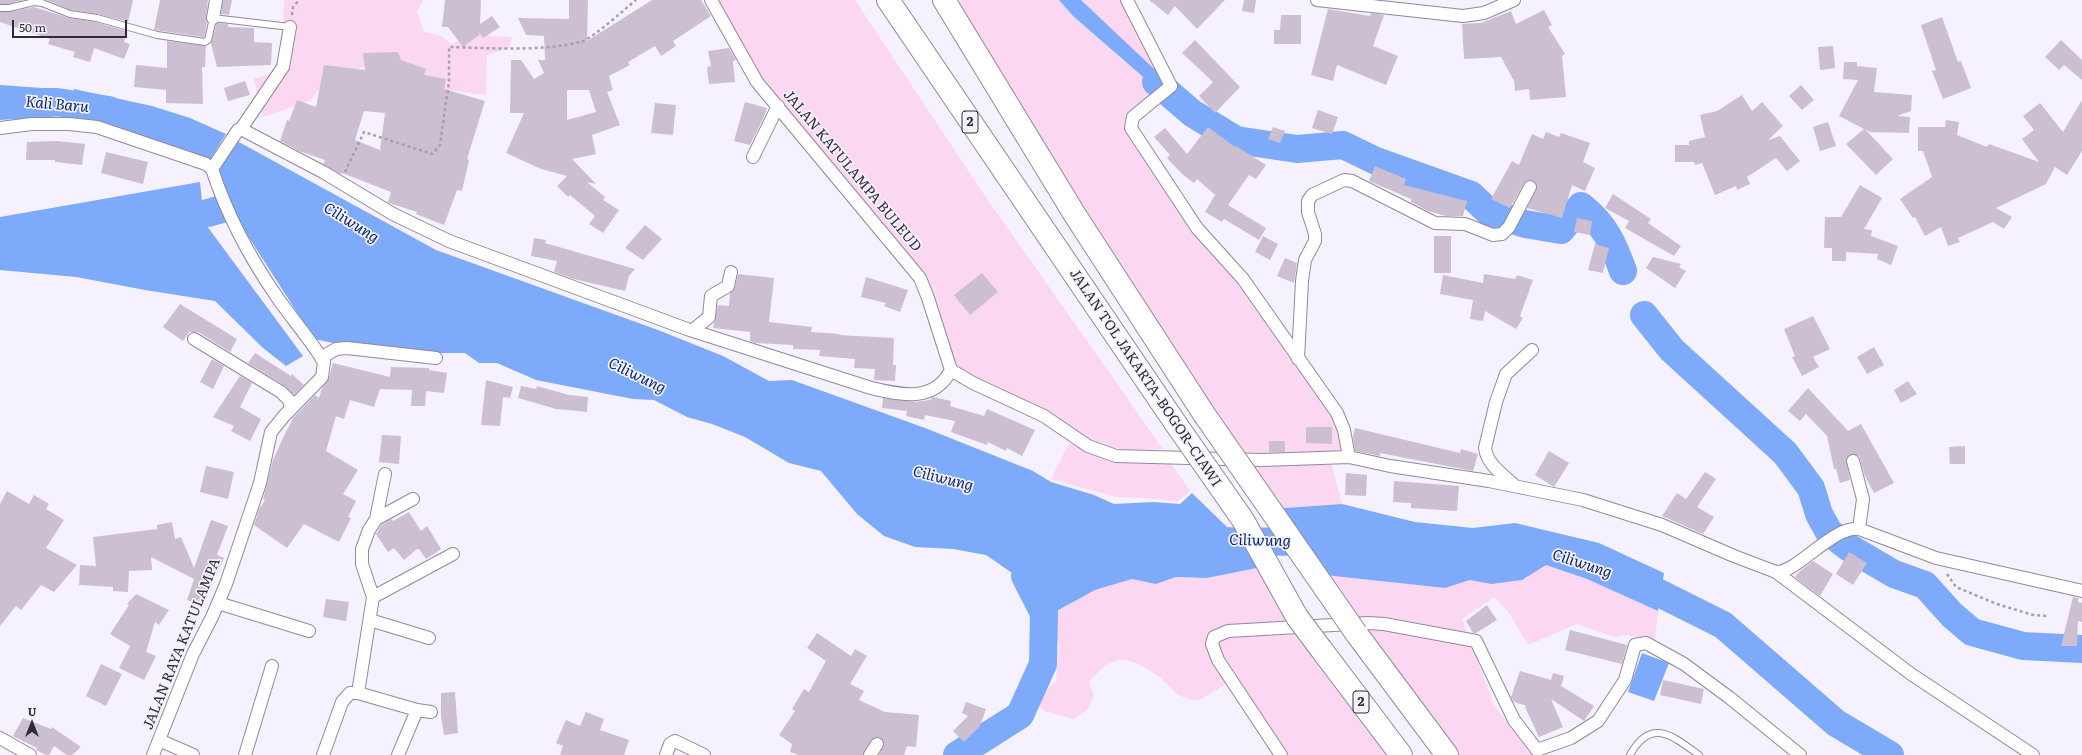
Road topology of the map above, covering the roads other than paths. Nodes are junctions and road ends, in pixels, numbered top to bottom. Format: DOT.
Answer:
graph roads {
  1 [pos="216,0"];
  2 [pos="711,0"];
  3 [pos="888,0"];
  4 [pos="944,0"];
  5 [pos="1127,0"];
  6 [pos="1317,0"];
  7 [pos="1514,0"];
  8 [pos="0,8"];
  9 [pos="213,18"];
  10 [pos="290,27"];
  11 [pos="778,106"];
  12 [pos="0,128"];
  13 [pos="238,133"];
  14 [pos="753,157"];
  15 [pos="214,168"];
  16 [pos="1530,188"];
  17 [pos="731,272"];
  18 [pos="693,330"];
  19 [pos="194,338"];
  20 [pos="1532,350"];
  21 [pos="320,356"];
  22 [pos="436,358"];
  23 [pos="1298,359"];
  24 [pos="951,370"];
  25 [pos="291,408"];
  26 [pos="1349,457"];
  27 [pos="1853,461"];
  28 [pos="385,474"];
  29 [pos="1516,487"];
  30 [pos="413,499"];
  31 [pos="376,519"];
  32 [pos="1859,529"];
  33 [pos="453,554"];
  34 [pos="1776,572"];
  35 [pos="2082,591"];
  36 [pos="373,597"];
  37 [pos="218,603"];
  38 [pos="370,620"];
  39 [pos="309,631"];
  40 [pos="429,638"];
  41 [pos="272,666"];
  42 [pos="358,693"];
  43 [pos="417,710"];
  44 [pos="431,712"];
  45 [pos="0,738"];
  46 [pos="159,740"];
  47 [pos="877,744"];
  48 [pos="1447,753"];
  49 [pos="30,755"];
  50 [pos="153,755"];
  51 [pos="193,755"];
  52 [pos="244,755"];
  53 [pos="323,755"];
  54 [pos="398,755"];
  55 [pos="666,755"];
  56 [pos="704,755"];
  57 [pos="870,755"];
  58 [pos="1281,755"];
  59 [pos="1402,755"];
  60 [pos="1630,755"];
  61 [pos="1699,755"];
  62 [pos="1800,755"];
  63 [pos="2033,755"];
  1 -- 9 [label="street"];
  2 -- 11 [label="street, JALAN KATULAMPA BULEUD"];
  3 -- 59 [label="highway, JALAN TOL JAKARTA–BOGOR–CIAWI / 2, bridge"];
  4 -- 48 [label="highway, JALAN TOL JAKARTA–BOGOR–CIAWI, bridge"];
  5 -- 23 [label="street"];
  6 -- 7 [label="street"];
  8 -- 9 [label="lane"];
  9 -- 10 [label="lane"];
  10 -- 13 [label="street"];
  11 -- 14 [label="street"];
  11 -- 24 [label="street, JALAN KATULAMPA BULEUD"];
  12 -- 15 [label="street"];
  13 -- 15 [label="street"];
  13 -- 18 [label="street"];
  15 -- 21 [label="street"];
  16 -- 23 [label="street"];
  17 -- 18 [label="street"];
  18 -- 24 [label="street"];
  19 -- 25 [label="street"];
  20 -- 29 [label="street"];
  21 -- 22 [label="street"];
  21 -- 25 [label="street, JALAN RAYA KATULAMPA"];
  23 -- 26 [label="street"];
  24 -- 26 [label="street"];
  25 -- 37 [label="street, JALAN RAYA KATULAMPA"];
  26 -- 29 [label="street"];
  27 -- 32 [label="street"];
  28 -- 31 [label="street"];
  29 -- 34 [label="street"];
  30 -- 31 [label="street"];
  31 -- 36 [label="street"];
  32 -- 34 [label="street"];
  32 -- 35 [label="street"];
  33 -- 36 [label="street"];
  34 -- 63 [label="street"];
  36 -- 38 [label="street"];
  37 -- 39 [label="street"];
  37 -- 46 [label="street, JALAN RAYA KATULAMPA"];
  38 -- 40 [label="street"];
  38 -- 42 [label="street"];
  41 -- 52 [label="street"];
  42 -- 43 [label="street"];
  42 -- 53 [label="street"];
  43 -- 44 [label="street"];
  43 -- 54 [label="street"];
  45 -- 49 [label="street"];
  46 -- 50 [label="street, JALAN RAYA KATULAMPA"];
  46 -- 51 [label="street"];
  47 -- 57 [label="street"];
  55 -- 56 [label="street"];
  58 -- 62 [label="street"];
  60 -- 61 [label="lane"];
}
